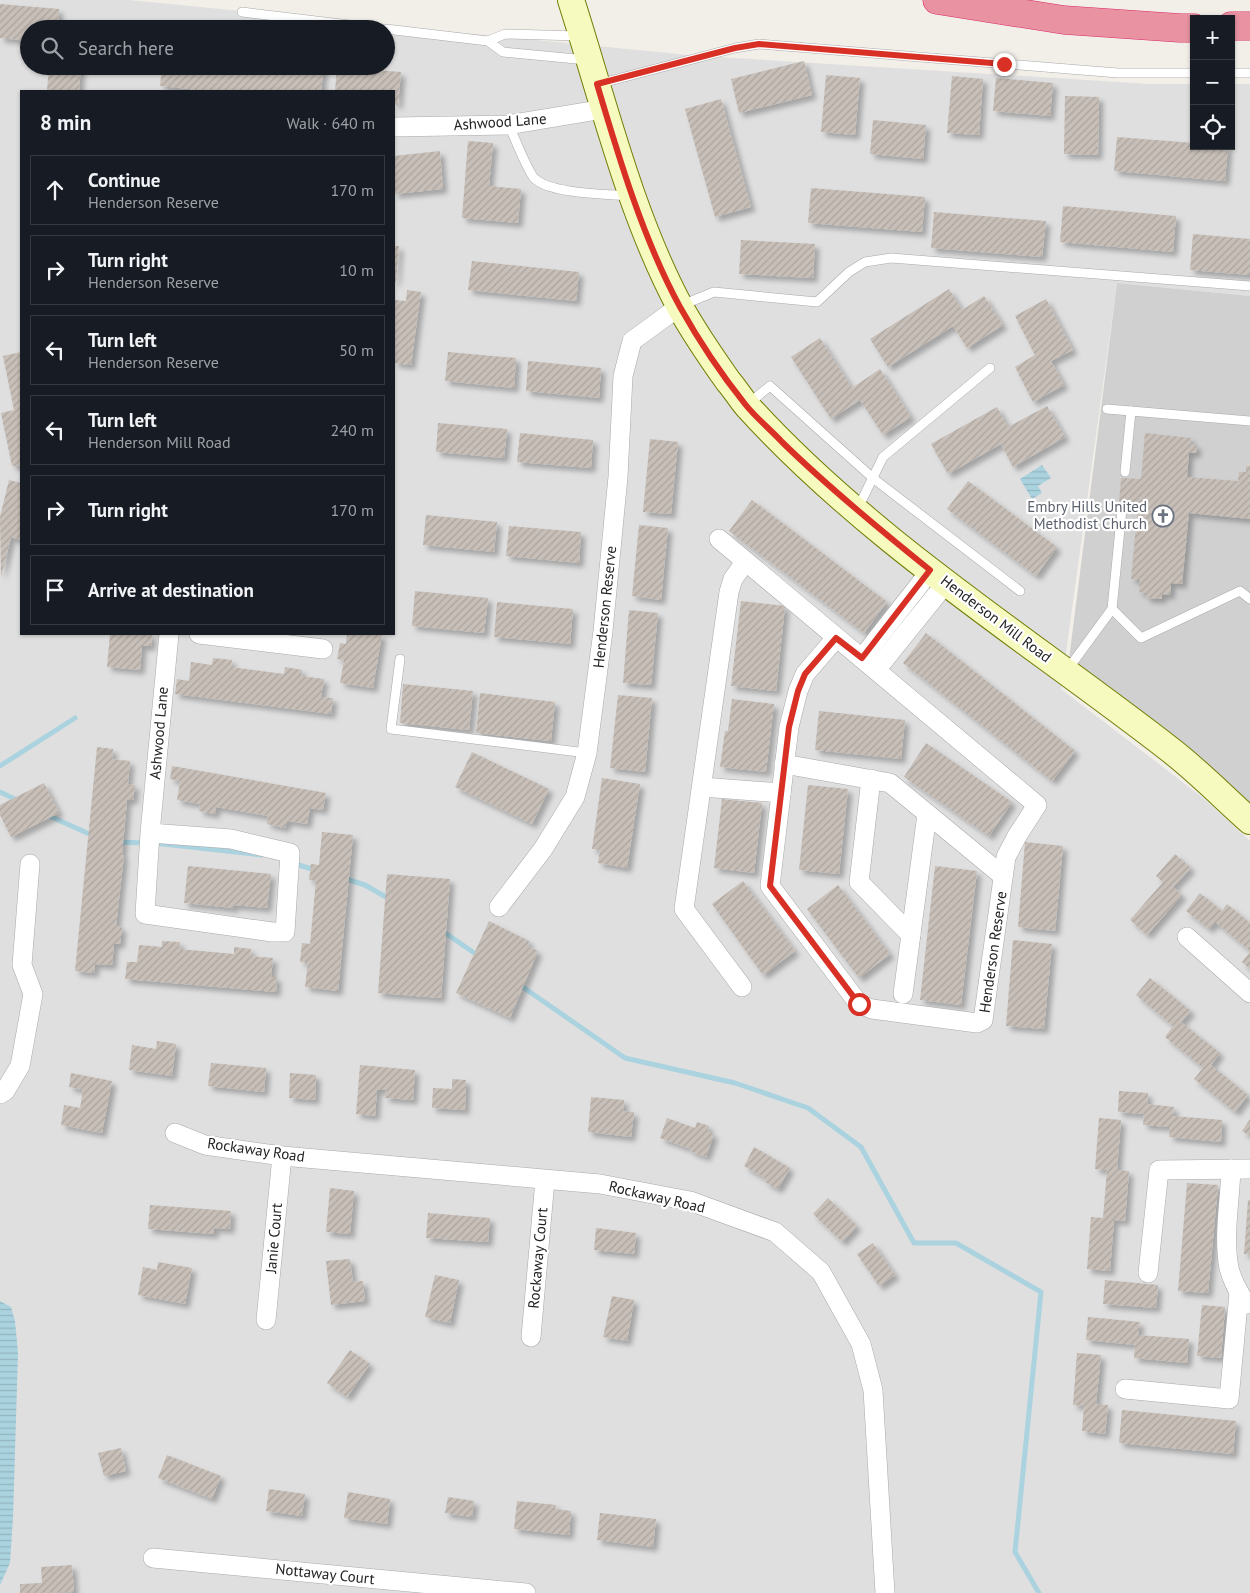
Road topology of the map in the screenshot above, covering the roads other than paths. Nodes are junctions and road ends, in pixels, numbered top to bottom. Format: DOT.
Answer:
graph roads {
  1 [pos="571,0"];
  2 [pos="937,0"];
  3 [pos="242,12"];
  4 [pos="309,20"];
  5 [pos="1235,26"];
  6 [pos="1250,26"];
  7 [pos="1190,28"];
  8 [pos="395,30"];
  9 [pos="488,41"];
  10 [pos="590,60"];
  11 [pos="1190,73"];
  12 [pos="1235,73"];
  13 [pos="1250,73"];
  14 [pos="604,109"];
  15 [pos="508,125"];
  16 [pos="395,128"];
  17 [pos="633,196"];
  18 [pos="1250,286"];
  19 [pos="680,306"];
  20 [pos="990,368"];
  21 [pos="746,406"];
  22 [pos="1107,409"];
  23 [pos="1131,411"];
  24 [pos="1250,420"];
  25 [pos="1125,472"];
  26 [pos="874,479"];
  27 [pos="1122,509"];
  28 [pos="856,510"];
  29 [pos="719,539"];
  30 [pos="745,562"];
  31 [pos="938,576"];
  32 [pos="1020,591"];
  33 [pos="1250,599"];
  34 [pos="902,606"];
  35 [pos="1112,609"];
  36 [pos="917,618"];
  37 [pos="169,635"];
  38 [pos="207,635"];
  39 [pos="836,638"];
  40 [pos="323,649"];
  41 [pos="862,658"];
  42 [pos="400,659"];
  43 [pos="876,670"];
  44 [pos="1066,671"];
  45 [pos="587,753"];
  46 [pos="784,764"];
  47 [pos="871,779"];
  48 [pos="702,787"];
  49 [pos="781,793"];
  50 [pos="927,814"];
  51 [pos="1250,821"];
  52 [pos="150,833"];
  53 [pos="30,864"];
  54 [pos="1003,876"];
  55 [pos="499,907"];
  56 [pos="911,935"];
  57 [pos="1187,937"];
  58 [pos="742,987"];
  59 [pos="1250,993"];
  60 [pos="903,994"];
  61 [pos="0,1094"];
  62 [pos="175,1134"];
  63 [pos="282,1156"];
  64 [pos="1241,1169"];
  65 [pos="545,1180"];
  66 [pos="1148,1273"];
  67 [pos="1244,1299"];
  68 [pos="266,1320"];
  69 [pos="531,1337"];
  70 [pos="1125,1389"];
  71 [pos="153,1558"];
  72 [pos="526,1593"];
  73 [pos="885,1593"];
  1 -- 10 [label="street, Henderson Mill Road"];
  2 -- 7 [label="highway"];
  3 -- 4 [label="lane"];
  5 -- 6 [label="highway"];
  8 -- 9 [label="lane"];
  9 -- 10 [label="lane"];
  9 -- 10 [label="lane"];
  10 -- 11 [label="lane"];
  10 -- 14 [label="street, Henderson Mill Road"];
  12 -- 13 [label="lane"];
  14 -- 15 [label="street, Ashwood Lane"];
  14 -- 17 [label="street, Henderson Mill Road"];
  15 -- 16 [label="street, Ashwood Lane"];
  15 -- 17 [label="lane"];
  17 -- 19 [label="street, Henderson Mill Road"];
  18 -- 19 [label="lane"];
  19 -- 21 [label="street, Henderson Mill Road"];
  19 -- 45 [label="street, Henderson Reserve"];
  20 -- 26 [label="lane"];
  21 -- 26 [label="lane"];
  21 -- 28 [label="street, Henderson Mill Road"];
  22 -- 23 [label="lane"];
  23 -- 24 [label="lane"];
  23 -- 25 [label="lane"];
  26 -- 28 [label="lane"];
  26 -- 32 [label="lane"];
  27 -- 35 [label="lane"];
  28 -- 31 [label="street, Henderson Mill Road"];
  29 -- 30 [label="street, Henderson Reserve"];
  30 -- 39 [label="street, Henderson Reserve"];
  30 -- 48 [label="street"];
  31 -- 34 [label="street"];
  31 -- 36 [label="street"];
  31 -- 44 [label="street, Henderson Mill Road"];
  33 -- 35 [label="lane"];
  34 -- 36 [label="street"];
  34 -- 41 [label="street"];
  35 -- 44 [label="lane"];
  36 -- 43 [label="street"];
  37 -- 52 [label="street, Ashwood Lane"];
  38 -- 40 [label="street"];
  39 -- 41 [label="street, Henderson Reserve"];
  39 -- 46 [label="street, Henderson Reserve"];
  41 -- 43 [label="street, Henderson Reserve"];
  42 -- 45 [label="lane"];
  43 -- 54 [label="street, Henderson Reserve"];
  44 -- 51 [label="street, Henderson Mill Road"];
  45 -- 55 [label="street, Henderson Reserve"];
  46 -- 47 [label="street, Henderson Reserve"];
  46 -- 49 [label="street, Henderson Reserve"];
  47 -- 50 [label="street, Henderson Reserve"];
  47 -- 56 [label="street"];
  48 -- 49 [label="street"];
  48 -- 58 [label="street"];
  49 -- 54 [label="street, Henderson Reserve"];
  50 -- 54 [label="street, Henderson Reserve"];
  50 -- 56 [label="street"];
  52 -- 52 [label="street, Ashwood Lane"];
  53 -- 61 [label="street"];
  56 -- 60 [label="street"];
  57 -- 59 [label="street"];
  62 -- 63 [label="street, Rockaway Road"];
  63 -- 65 [label="street, Rockaway Road"];
  63 -- 68 [label="street, Janie Court"];
  64 -- 66 [label="street"];
  64 -- 67 [label="street"];
  65 -- 69 [label="street, Rockaway Court"];
  65 -- 73 [label="street, Rockaway Road"];
  67 -- 70 [label="street"];
  71 -- 72 [label="street, Nottaway Court"];
}
